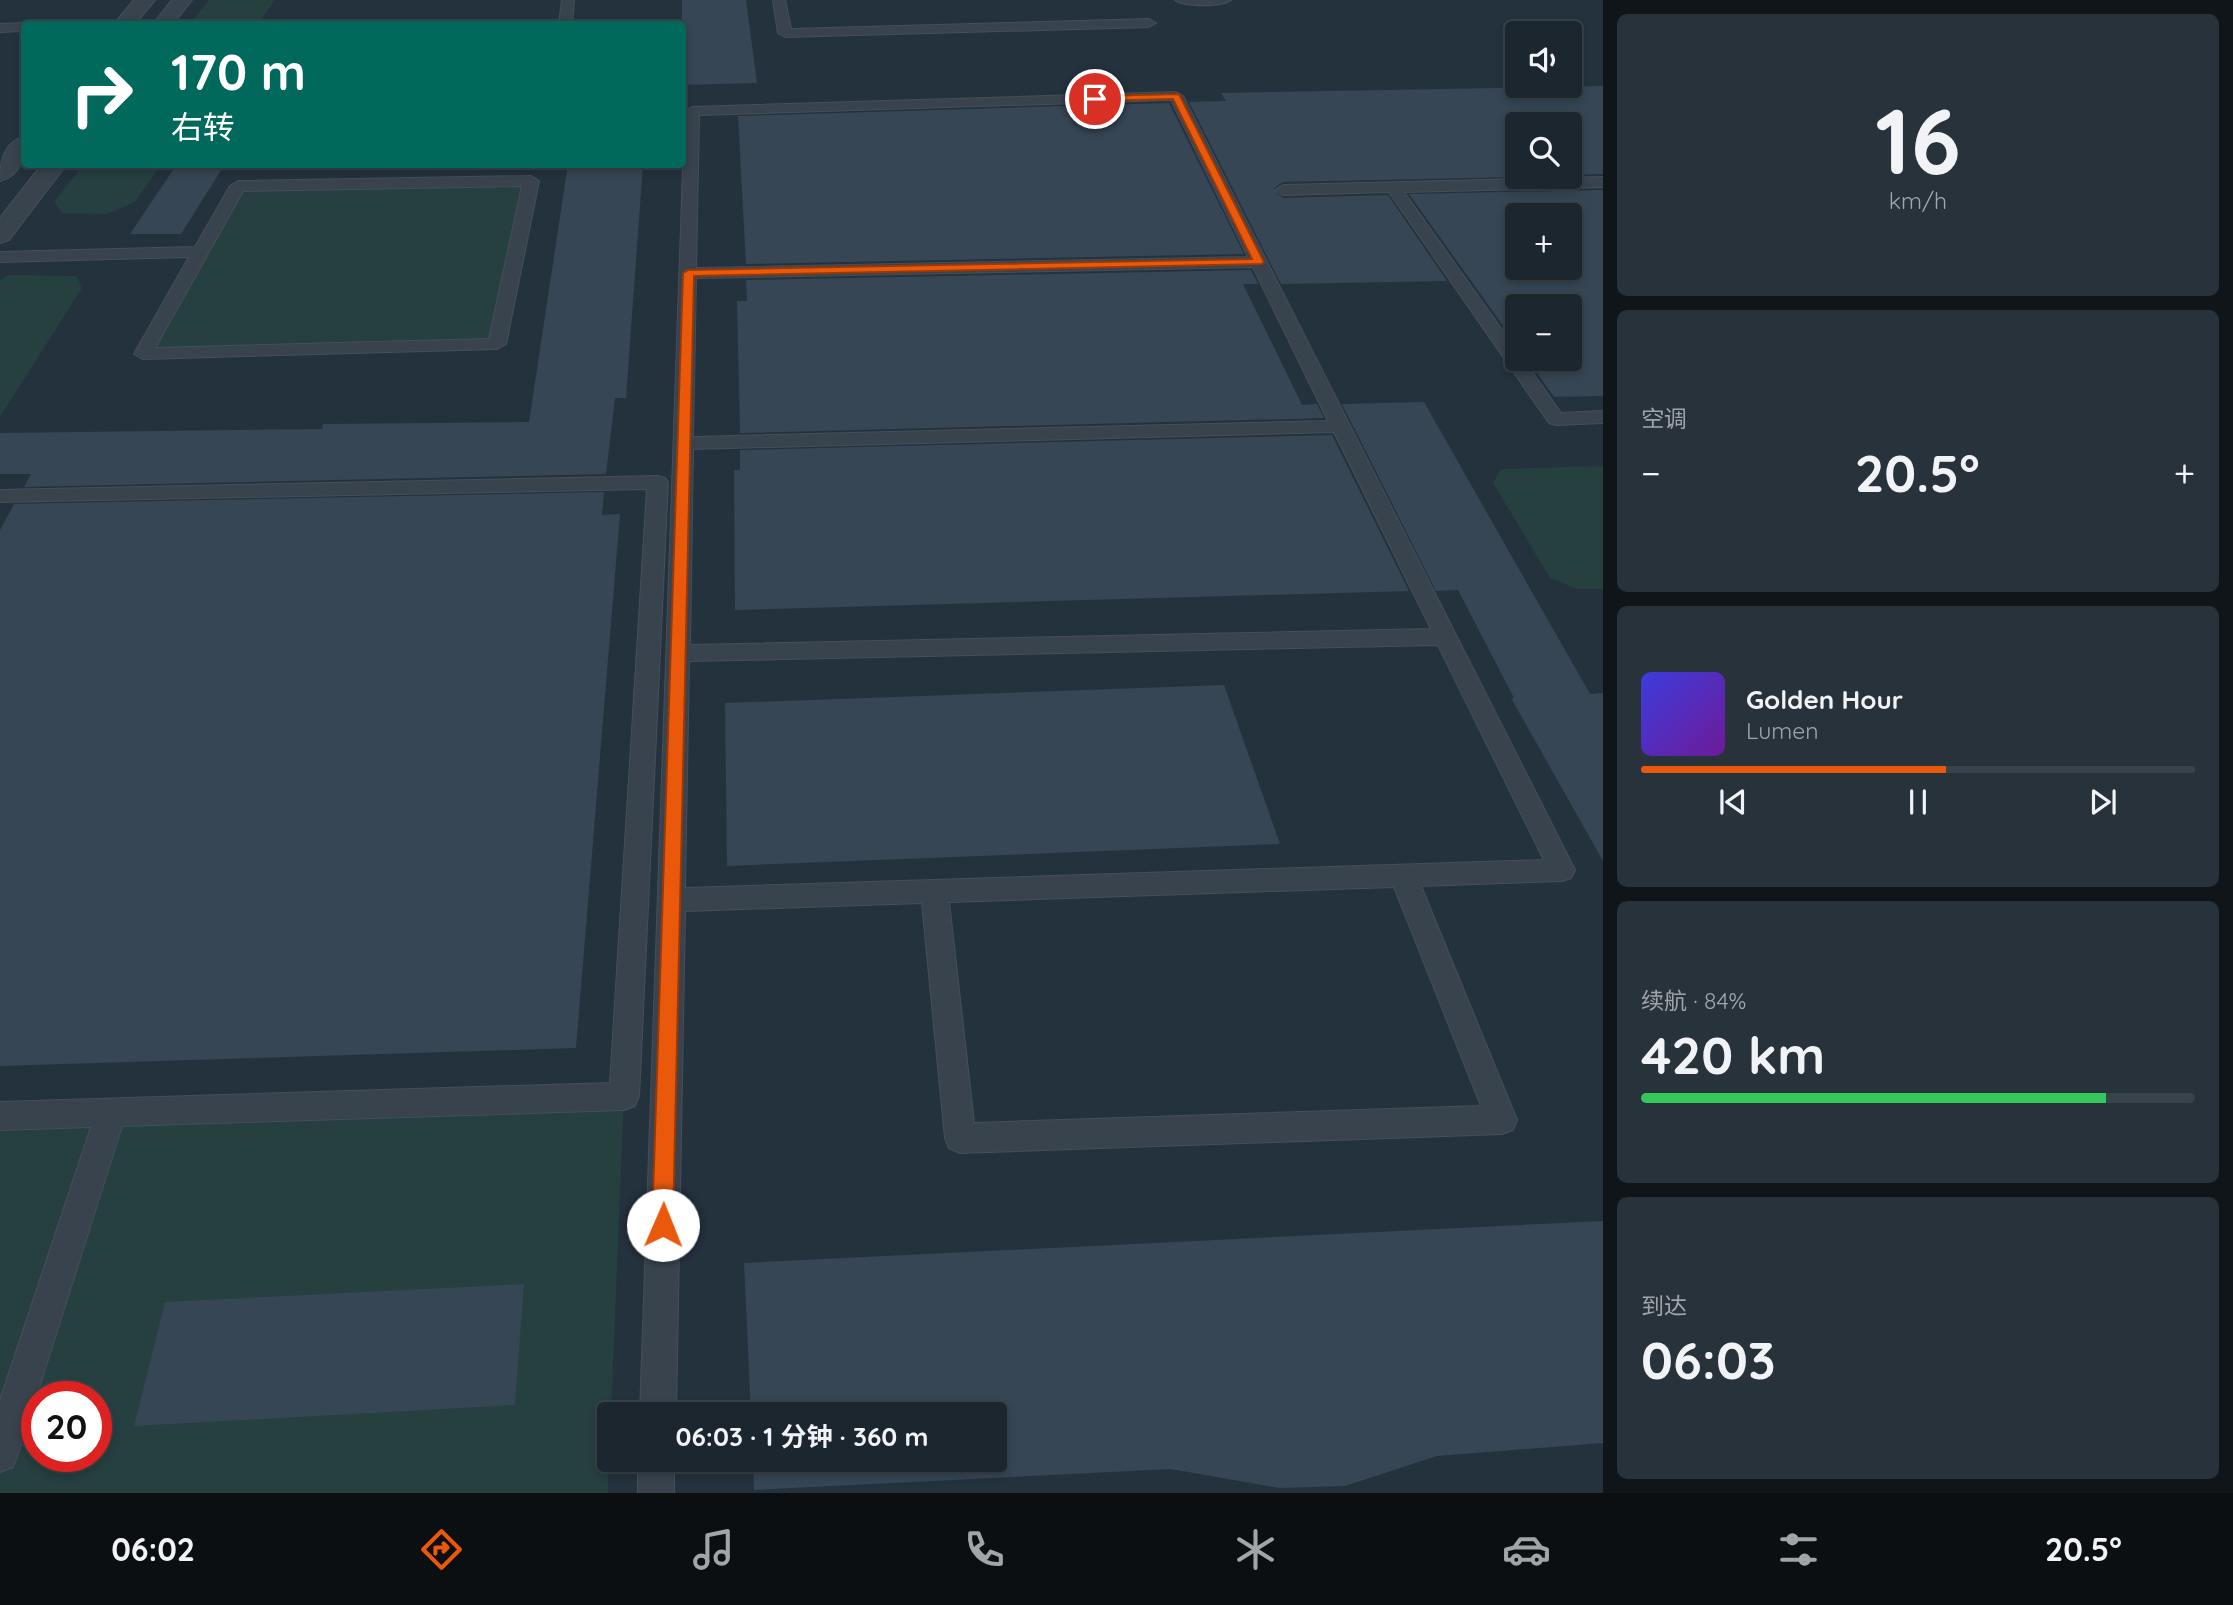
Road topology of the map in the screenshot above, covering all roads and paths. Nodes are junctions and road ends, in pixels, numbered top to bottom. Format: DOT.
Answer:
graph roads {
  1 [pos="145,0"];
  2 [pos="182,0"];
  3 [pos="568,0"];
  4 [pos="779,0"];
  5 [pos="1181,0"];
  6 [pos="1225,0"];
  7 [pos="127,21"];
  8 [pos="165,21"];
  9 [pos="566,21"];
  10 [pos="1149,23"];
  11 [pos="21,27"];
  12 [pos="0,28"];
  13 [pos="21,148"];
  14 [pos="52,168"];
  15 [pos="0,174"];
  16 [pos="1603,181"];
  17 [pos="1393,187"];
  18 [pos="1283,190"];
  19 [pos="0,235"];
  20 [pos="201,252"];
  21 [pos="0,257"];
  22 [pos="1259,262"];
  23 [pos="688,273"];
  24 [pos="1603,417"];
  25 [pos="1340,426"];
  26 [pos="684,443"];
  27 [pos="0,496"];
  28 [pos="1446,636"];
  29 [pos="678,653"];
  30 [pos="1403,875"];
  31 [pos="934,891"];
  32 [pos="671,900"];
  33 [pos="111,1113"];
  34 [pos="0,1116"];
  35 [pos="658,1402"];
  36 [pos="0,1454"];
  37 [pos="656,1472"];
  38 [pos="656,1493"];
  1 -- 7 [label="street"];
  2 -- 8 [label="street"];
  3 -- 9 [label="lane"];
  4 -- 10 [label="lane"];
  5 -- 6 [label="lane"];
  11 -- 12 [label="lane"];
  13 -- 15 [label="street"];
  14 -- 19 [label="street"];
  16 -- 17 [label="lane"];
  17 -- 18 [label="lane"];
  17 -- 24 [label="lane"];
  20 -- 20 [label="lane"];
  20 -- 21 [label="lane"];
  22 -- 23 [label="lane"];
  22 -- 23 [label="lane"];
  22 -- 25 [label="lane"];
  23 -- 26 [label="lane"];
  25 -- 26 [label="lane"];
  25 -- 28 [label="lane"];
  26 -- 29 [label="lane"];
  27 -- 33 [label="lane"];
  28 -- 29 [label="lane"];
  28 -- 30 [label="lane"];
  29 -- 32 [label="lane"];
  30 -- 31 [label="lane"];
  30 -- 31 [label="lane"];
  31 -- 32 [label="lane"];
  32 -- 35 [label="lane"];
  33 -- 34 [label="lane"];
  33 -- 36 [label="lane"];
  37 -- 38 [label="lane"];
}
